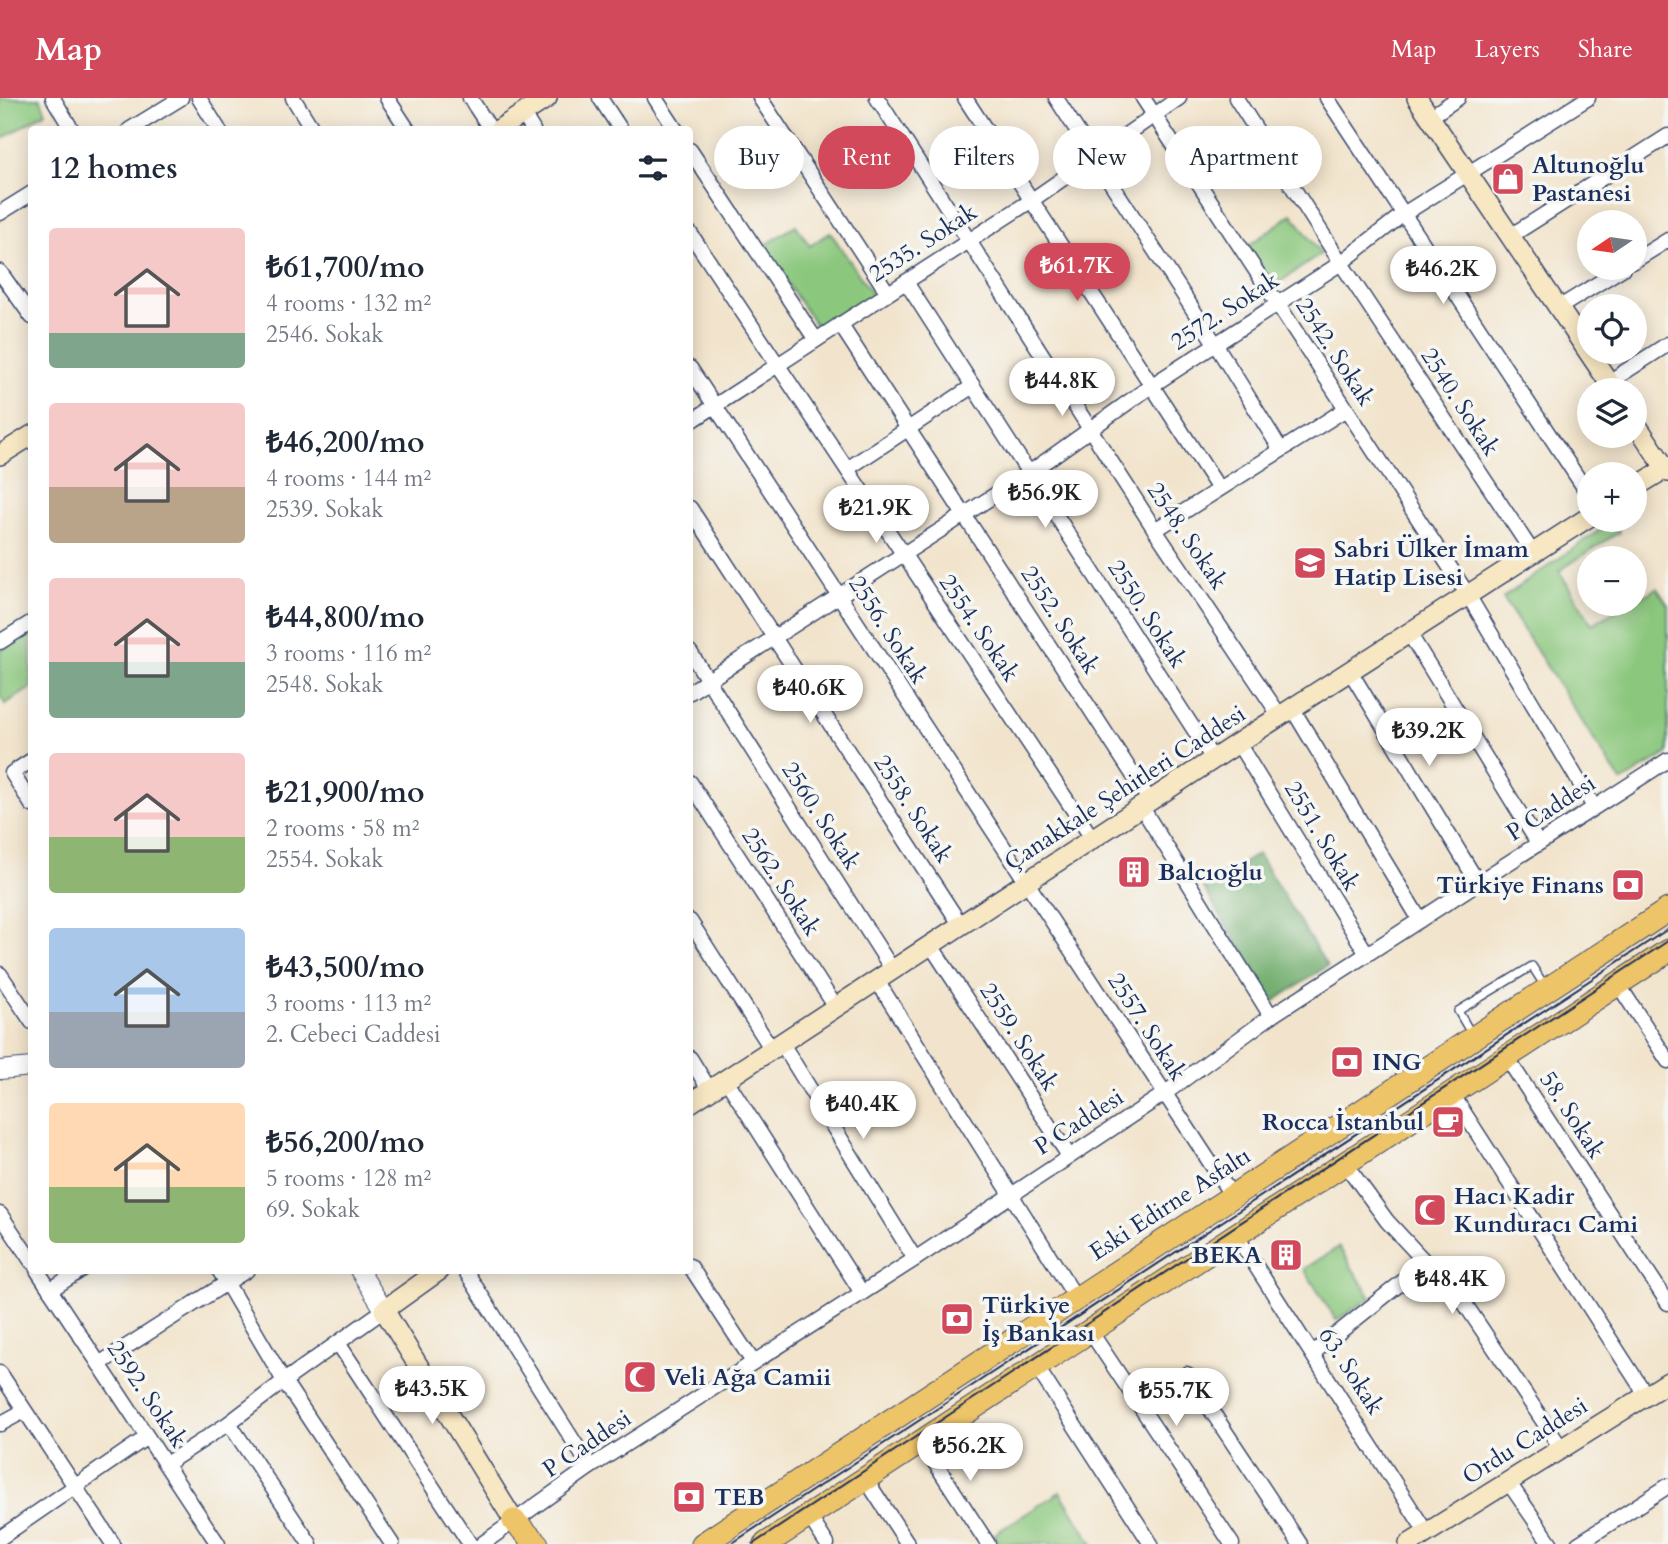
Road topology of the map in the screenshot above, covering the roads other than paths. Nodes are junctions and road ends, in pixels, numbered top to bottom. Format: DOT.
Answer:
graph roads {
  1 [pos="53,98"];
  2 [pos="181,98"];
  3 [pos="199,98"];
  4 [pos="293,98"];
  5 [pos="387,98"];
  6 [pos="470,98"];
  7 [pos="547,98"];
  8 [pos="600,98"];
  9 [pos="655,98"];
  10 [pos="760,98"];
  11 [pos="877,98"];
  12 [pos="965,98"];
  13 [pos="1056,98"];
  14 [pos="1143,98"];
  15 [pos="1179,98"];
  16 [pos="1236,98"];
  17 [pos="1327,98"];
  18 [pos="1417,98"];
  19 [pos="1458,98"];
  20 [pos="1588,98"];
  21 [pos="1154,115"];
  22 [pos="1430,117"];
  23 [pos="528,122"];
  24 [pos="70,126"];
  25 [pos="135,126"];
  26 [pos="216,126"];
  27 [pos="310,126"];
  28 [pos="405,126"];
  29 [pos="488,126"];
  30 [pos="618,126"];
  31 [pos="673,126"];
  32 [pos="1075,126"];
  33 [pos="1138,126"];
  34 [pos="1668,136"];
  35 [pos="693,155"];
  36 [pos="1467,174"];
  37 [pos="1053,185"];
  38 [pos="1116,189"];
  39 [pos="28,196"];
  40 [pos="1032,200"];
  41 [pos="0,213"];
  42 [pos="1402,215"];
  43 [pos="1512,235"];
  44 [pos="693,238"];
  45 [pos="970,240"];
  46 [pos="1668,240"];
  47 [pos="1647,253"];
  48 [pos="1341,263"];
  49 [pos="0,274"];
  50 [pos="1604,280"];
  51 [pos="906,282"];
  52 [pos="888,293"];
  53 [pos="1277,305"];
  54 [pos="1560,307"];
  55 [pos="28,312"];
  56 [pos="840,324"];
  57 [pos="816,340"];
  58 [pos="1668,344"];
  59 [pos="1216,345"];
  60 [pos="777,365"];
  61 [pos="693,373"];
  62 [pos="1607,378"];
  63 [pos="1623,378"];
  64 [pos="973,386"];
  65 [pos="1151,386"];
  66 [pos="714,406"];
  67 [pos="1346,409"];
  68 [pos="693,420"];
  69 [pos="908,429"];
  70 [pos="1089,429"];
  71 [pos="28,438"];
  72 [pos="1647,440"];
  73 [pos="1281,450"];
  74 [pos="0,455"];
  75 [pos="847,469"];
  76 [pos="1667,469"];
  77 [pos="1029,473"];
  78 [pos="1577,476"];
  79 [pos="1647,481"];
  80 [pos="1219,489"];
  81 [pos="693,513"];
  82 [pos="964,515"];
  83 [pos="1577,525"];
  84 [pos="1155,530"];
  85 [pos="1533,553"];
  86 [pos="903,554"];
  87 [pos="1468,595"];
  88 [pos="839,596"];
  89 [pos="28,624"];
  90 [pos="1409,633"];
  91 [pos="774,638"];
  92 [pos="0,642"];
  93 [pos="693,657"];
  94 [pos="1350,671"];
  95 [pos="708,681"];
  96 [pos="693,690"];
  97 [pos="1286,712"];
  98 [pos="1238,743"];
  99 [pos="1213,759"];
  100 [pos="1668,760"];
  101 [pos="28,763"];
  102 [pos="693,787"];
  103 [pos="28,799"];
  104 [pos="1145,803"];
  105 [pos="1594,807"];
  106 [pos="1092,838"];
  107 [pos="1538,843"];
  108 [pos="1025,882"];
  109 [pos="1478,883"];
  110 [pos="1668,910"];
  111 [pos="1420,920"];
  112 [pos="960,924"];
  113 [pos="693,925"];
  114 [pos="930,944"];
  115 [pos="1668,951"];
  116 [pos="1367,954"];
  117 [pos="0,974"];
  118 [pos="884,974"];
  119 [pos="1618,984"];
  120 [pos="835,1006"];
  121 [pos="28,1016"];
  122 [pos="1272,1016"];
  123 [pos="776,1045"];
  124 [pos="1507,1058"];
  125 [pos="1668,1060"];
  126 [pos="693,1061"];
  127 [pos="28,1068"];
  128 [pos="0,1070"];
  129 [pos="717,1083"];
  130 [pos="1164,1094"];
  131 [pos="1452,1094"];
  132 [pos="693,1101"];
  133 [pos="1069,1156"];
  134 [pos="1344,1162"];
  135 [pos="1012,1193"];
  136 [pos="1231,1196"];
  137 [pos="0,1214"];
  138 [pos="1236,1235"];
  139 [pos="28,1256"];
  140 [pos="915,1259"];
  141 [pos="1426,1263"];
  142 [pos="693,1271"];
  143 [pos="40,1274"];
  144 [pos="75,1274"];
  145 [pos="221,1274"];
  146 [pos="241,1274"];
  147 [pos="362,1274"];
  148 [pos="434,1274"];
  149 [pos="468,1274"];
  150 [pos="227,1283"];
  151 [pos="50,1290"];
  152 [pos="862,1293"];
  153 [pos="1076,1298"];
  154 [pos="1668,1303"];
  155 [pos="384,1310"];
  156 [pos="1090,1331"];
  157 [pos="338,1343"];
  158 [pos="1313,1353"];
  159 [pos="752,1362"];
  160 [pos="99,1364"];
  161 [pos="1037,1366"];
  162 [pos="0,1373"];
  163 [pos="1187,1374"];
  164 [pos="284,1381"];
  165 [pos="1668,1382"];
  166 [pos="1646,1395"];
  167 [pos="1140,1405"];
  168 [pos="24,1410"];
  169 [pos="229,1423"];
  170 [pos="0,1424"];
  171 [pos="146,1437"];
  172 [pos="921,1441"];
  173 [pos="1561,1448"];
  174 [pos="166,1464"];
  175 [pos="590,1467"];
  176 [pos="865,1478"];
  177 [pos="1507,1480"];
  178 [pos="76,1486"];
  179 [pos="1668,1486"];
  180 [pos="808,1516"];
  181 [pos="514,1521"];
  182 [pos="1426,1532"];
  183 [pos="0,1538"];
  184 [pos="113,1544"];
  185 [pos="218,1544"];
  186 [pos="310,1544"];
  187 [pos="392,1544"];
  188 [pos="470,1544"];
  189 [pos="482,1544"];
  190 [pos="526,1544"];
  191 [pos="537,1544"];
  192 [pos="703,1544"];
  193 [pos="766,1544"];
  194 [pos="827,1544"];
  195 [pos="908,1544"];
  196 [pos="988,1544"];
  197 [pos="1151,1544"];
  198 [pos="1233,1544"];
  199 [pos="1300,1544"];
  200 [pos="1409,1544"];
  201 [pos="1551,1544"];
  202 [pos="1578,1544"];
  1 -- 24 [label="street"];
  2 -- 25 [label="street"];
  3 -- 26 [label="street"];
  4 -- 27 [label="street"];
  5 -- 28 [label="street"];
  6 -- 29 [label="street"];
  7 -- 23 [label="main road"];
  8 -- 30 [label="street"];
  9 -- 31 [label="street"];
  10 -- 52 [label="street"];
  11 -- 45 [label="street, 2548. Sokak"];
  12 -- 40 [label="street"];
  13 -- 32 [label="street"];
  14 -- 21 [label="street, 2542. Sokak"];
  15 -- 21 [label="street, 2535. Sokak"];
  16 -- 48 [label="street, 2540. Sokak"];
  17 -- 42 [label="street"];
  18 -- 22 [label="main road"];
  19 -- 22 [label="street"];
  20 -- 36 [label="street, 2572. Sokak"];
  21 -- 33 [label="street, 2535. Sokak"];
  21 -- 53 [label="street, 2542. Sokak"];
  22 -- 36 [label="main road"];
  34 -- 43 [label="street"];
  35 -- 57 [label="street"];
  36 -- 42 [label="street, 2572. Sokak"];
  36 -- 43 [label="main road"];
  37 -- 40 [label="street, 2535. Sokak"];
  38 -- 59 [label="street"];
  39 -- 41 [label="street"];
  40 -- 45 [label="street, 2535. Sokak"];
  40 -- 65 [label="street"];
  42 -- 48 [label="street, 2572. Sokak"];
  42 -- 78 [label="street"];
  43 -- 54 [label="main road"];
  44 -- 60 [label="street, 2554. Sokak"];
  45 -- 51 [label="street, 2535. Sokak"];
  45 -- 70 [label="street, 2548. Sokak"];
  46 -- 47 [label="street"];
  48 -- 53 [label="street, 2572. Sokak"];
  48 -- 85 [label="street, 2540. Sokak"];
  49 -- 55 [label="street"];
  50 -- 54 [label="street"];
  51 -- 52 [label="street, 2535. Sokak"];
  51 -- 64 [label="street, 2550. Sokak"];
  52 -- 56 [label="street, 2535. Sokak"];
  53 -- 59 [label="street, 2572. Sokak"];
  53 -- 67 [label="street, 2542. Sokak"];
  54 -- 62 [label="main road"];
  56 -- 57 [label="street, 2535. Sokak"];
  56 -- 69 [label="street, 2552. Sokak"];
  57 -- 60 [label="street, 2535. Sokak"];
  58 -- 63 [label="street"];
  59 -- 65 [label="street, 2572. Sokak"];
  59 -- 73 [label="street"];
  60 -- 66 [label="street, 2535. Sokak"];
  60 -- 75 [label="street, 2554. Sokak"];
  61 -- 66 [label="street, 2556. Sokak"];
  64 -- 69 [label="street"];
  64 -- 77 [label="street, 2550. Sokak"];
  65 -- 70 [label="street, 2572. Sokak"];
  65 -- 80 [label="street"];
  66 -- 68 [label="street, 2535. Sokak"];
  66 -- 88 [label="street, 2556. Sokak"];
  67 -- 73 [label="street"];
  67 -- 87 [label="street, 2542. Sokak"];
  69 -- 75 [label="street"];
  69 -- 82 [label="street, 2552. Sokak"];
  70 -- 77 [label="street, 2572. Sokak"];
  70 -- 84 [label="street, 2548. Sokak"];
  71 -- 74 [label="main road"];
  72 -- 76 [label="main road"];
  73 -- 80 [label="street"];
  75 -- 86 [label="street, 2554. Sokak"];
  76 -- 79 [label="main road"];
  77 -- 82 [label="street, 2572. Sokak"];
  77 -- 99 [label="street, 2550. Sokak"];
  80 -- 84 [label="street"];
  81 -- 91 [label="street, 2558. Sokak"];
  82 -- 86 [label="street, 2572. Sokak"];
  82 -- 104 [label="street, 2552. Sokak"];
  83 -- 85 [label="main road, Çanakkale Şehitleri Caddesi"];
  84 -- 97 [label="street, 2548. Sokak"];
  85 -- 87 [label="main road, Çanakkale Şehitleri Caddesi"];
  86 -- 88 [label="street, 2572. Sokak"];
  86 -- 106 [label="street, 2554. Sokak"];
  87 -- 90 [label="main road, Çanakkale Şehitleri Caddesi"];
  87 -- 105 [label="street, 2542. Sokak"];
  88 -- 91 [label="street, 2572. Sokak"];
  88 -- 108 [label="street, 2556. Sokak"];
  89 -- 92 [label="street"];
  90 -- 94 [label="main road, Çanakkale Şehitleri Caddesi"];
  90 -- 107 [label="street"];
  91 -- 95 [label="street, 2572. Sokak"];
  91 -- 112 [label="street, 2558. Sokak"];
  93 -- 95 [label="street, 2560. Sokak"];
  94 -- 97 [label="main road, Çanakkale Şehitleri Caddesi"];
  94 -- 109 [label="street"];
  95 -- 96 [label="street, 2572. Sokak"];
  95 -- 118 [label="street, 2560. Sokak"];
  97 -- 98 [label="main road, Çanakkale Şehitleri Caddesi"];
  97 -- 111 [label="street, 2548. Sokak"];
  98 -- 99 [label="main road, Çanakkale Şehitleri Caddesi"];
  98 -- 116 [label="street, 2551. Sokak"];
  99 -- 104 [label="main road, Çanakkale Şehitleri Caddesi"];
  100 -- 105 [label="street, P Caddesi"];
  101 -- 103 [label="street"];
  102 -- 120 [label="street, 2562. Sokak"];
  104 -- 106 [label="main road, Çanakkale Şehitleri Caddesi"];
  104 -- 122 [label="street, 2552. Sokak"];
  105 -- 107 [label="street, P Caddesi"];
  106 -- 108 [label="main road, Çanakkale Şehitleri Caddesi"];
  107 -- 109 [label="street, P Caddesi"];
  108 -- 112 [label="main road, Çanakkale Şehitleri Caddesi"];
  108 -- 130 [label="street, 2557. Sokak"];
  109 -- 111 [label="street, P Caddesi"];
  110 -- 136 [label="main road, Eski Edirne Asfaltı"];
  111 -- 116 [label="street, P Caddesi"];
  112 -- 114 [label="main road, Çanakkale Şehitleri Caddesi"];
  113 -- 123 [label="street"];
  114 -- 118 [label="main road, Çanakkale Şehitleri Caddesi"];
  114 -- 133 [label="street, 2559. Sokak"];
  115 -- 119 [label="main road"];
  116 -- 122 [label="street, P Caddesi"];
  117 -- 121 [label="street"];
  118 -- 120 [label="main road, Çanakkale Şehitleri Caddesi"];
  118 -- 135 [label="street, 2560. Sokak"];
  119 -- 124 [label="main road"];
  119 -- 125 [label="street"];
  120 -- 123 [label="main road, Çanakkale Şehitleri Caddesi"];
  122 -- 130 [label="street, P Caddesi"];
  123 -- 129 [label="main road, Çanakkale Şehitleri Caddesi"];
  123 -- 140 [label="street"];
  124 -- 131 [label="main road"];
  124 -- 154 [label="street, 58. Sokak"];
  126 -- 129 [label="street"];
  127 -- 128 [label="street"];
  129 -- 132 [label="main road, Çanakkale Şehitleri Caddesi"];
  129 -- 152 [label="street"];
  130 -- 133 [label="street, P Caddesi"];
  130 -- 136 [label="street, 2557. Sokak"];
  131 -- 134 [label="main road"];
  131 -- 166 [label="street"];
  133 -- 135 [label="street, P Caddesi"];
  134 -- 138 [label="main road"];
  134 -- 141 [label="street"];
  135 -- 140 [label="street, P Caddesi"];
  135 -- 153 [label="street, 2560. Sokak"];
  136 -- 153 [label="main road, Eski Edirne Asfaltı"];
  137 -- 139 [label="street"];
  138 -- 156 [label="main road"];
  138 -- 158 [label="street, 63. Sokak"];
  140 -- 152 [label="street, P Caddesi"];
  141 -- 158 [label="street"];
  141 -- 173 [label="street"];
  142 -- 159 [label="street"];
  143 -- 151 [label="street, 2592. Sokak"];
  144 -- 151 [label="street"];
  145 -- 150 [label="street"];
  146 -- 150 [label="street"];
  147 -- 155 [label="street"];
  148 -- 155 [label="main road"];
  149 -- 175 [label="street"];
  150 -- 160 [label="street"];
  150 -- 164 [label="street"];
  151 -- 160 [label="street, 2592. Sokak"];
  152 -- 159 [label="street, P Caddesi"];
  153 -- 192 [label="main road, Eski Edirne Asfaltı"];
  155 -- 157 [label="street"];
  155 -- 181 [label="main road"];
  156 -- 161 [label="main road"];
  156 -- 167 [label="street"];
  157 -- 164 [label="street"];
  157 -- 188 [label="street"];
  158 -- 182 [label="street, 63. Sokak"];
  159 -- 175 [label="street, P Caddesi"];
  160 -- 171 [label="street, 2592. Sokak"];
  161 -- 172 [label="main road"];
  161 -- 197 [label="street"];
  162 -- 168 [label="street"];
  163 -- 167 [label="lane"];
  163 -- 199 [label="street"];
  164 -- 169 [label="street"];
  164 -- 187 [label="street"];
  165 -- 166 [label="main road, Ordu Caddesi"];
  166 -- 173 [label="main road, Ordu Caddesi"];
  167 -- 198 [label="street"];
  168 -- 170 [label="street"];
  168 -- 178 [label="street"];
  169 -- 174 [label="street"];
  169 -- 186 [label="street"];
  171 -- 174 [label="street, 2592. Sokak"];
  171 -- 178 [label="street"];
  172 -- 176 [label="main road"];
  172 -- 196 [label="street"];
  173 -- 177 [label="main road, Ordu Caddesi"];
  174 -- 185 [label="street, 2592. Sokak"];
  175 -- 181 [label="street, P Caddesi"];
  176 -- 180 [label="main road"];
  176 -- 195 [label="street"];
  177 -- 182 [label="main road, Ordu Caddesi"];
  177 -- 201 [label="street"];
  178 -- 183 [label="street"];
  178 -- 184 [label="street"];
  179 -- 202 [label="street"];
  180 -- 193 [label="main road"];
  180 -- 194 [label="street"];
  181 -- 189 [label="street, P Caddesi"];
  181 -- 190 [label="main road"];
  181 -- 191 [label="main road"];
  182 -- 200 [label="main road, Ordu Caddesi"];
}
